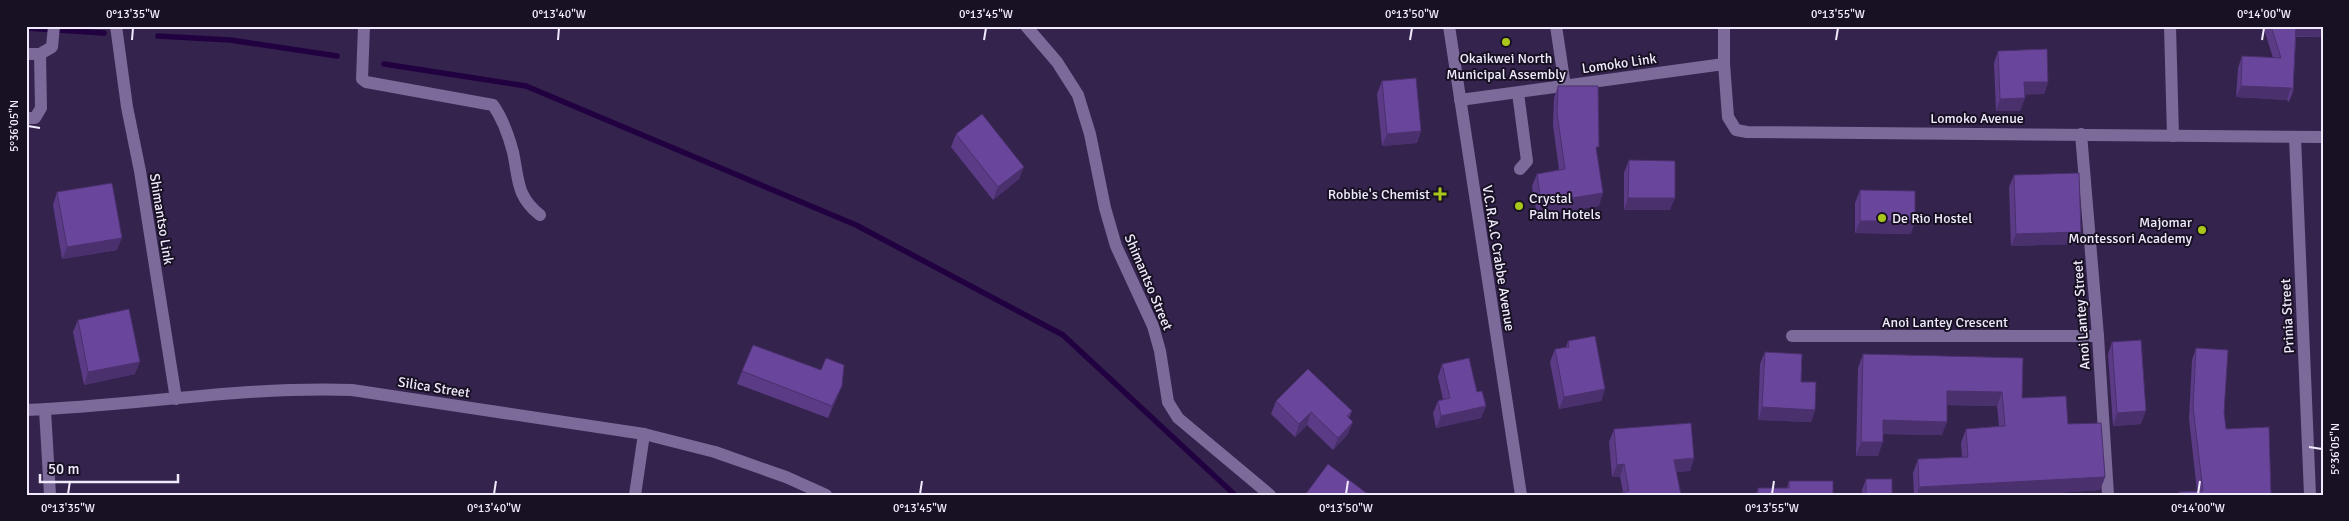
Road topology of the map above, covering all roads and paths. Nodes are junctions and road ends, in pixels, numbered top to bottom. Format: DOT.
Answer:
graph roads {
  1 [pos="364,26"];
  2 [pos="1026,26"];
  3 [pos="1449,26"];
  4 [pos="1556,26"];
  5 [pos="1724,26"];
  6 [pos="2170,26"];
  7 [pos="116,27"];
  8 [pos="54,29"];
  9 [pos="26,54"];
  10 [pos="40,54"];
  11 [pos="1724,64"];
  12 [pos="1564,86"];
  13 [pos="1518,93"];
  14 [pos="1460,100"];
  15 [pos="26,118"];
  16 [pos="2081,134"];
  17 [pos="2173,136"];
  18 [pos="2295,137"];
  19 [pos="2323,137"];
  20 [pos="1520,169"];
  21 [pos="540,215"];
  22 [pos="1792,336"];
  23 [pos="2098,336"];
  24 [pos="176,399"];
  25 [pos="26,410"];
  26 [pos="45,410"];
  27 [pos="644,434"];
  28 [pos="50,495"];
  29 [pos="635,495"];
  30 [pos="826,495"];
  31 [pos="1270,495"];
  32 [pos="1521,495"];
  33 [pos="2108,495"];
  34 [pos="2310,495"];
  1 -- 21 [label="street"];
  2 -- 31 [label="street, Shimantso Street"];
  3 -- 14 [label="street, V.C.R.A.C Crabbe Avenue"];
  4 -- 12 [label="street"];
  5 -- 11 [label="street, Lomoko Avenue"];
  6 -- 17 [label="street"];
  7 -- 24 [label="street, Shimantso Link"];
  8 -- 10 [label="street"];
  9 -- 10 [label="street"];
  10 -- 15 [label="street"];
  11 -- 12 [label="street, Lomoko Link"];
  11 -- 16 [label="street, Lomoko Avenue"];
  12 -- 13 [label="street, Lomoko Link"];
  13 -- 14 [label="street, Lomoko Link"];
  13 -- 20 [label="street"];
  14 -- 32 [label="street, V.C.R.A.C Crabbe Avenue"];
  16 -- 17 [label="street, Lomoko Avenue"];
  16 -- 23 [label="street, Anoi Lantey Street"];
  17 -- 18 [label="street, Lomoko Avenue"];
  18 -- 19 [label="street, Lomoko Avenue"];
  18 -- 34 [label="street, Prinia Street"];
  22 -- 23 [label="street, Anoi Lantey Crescent"];
  23 -- 33 [label="street, Anoi Lantey Street"];
  24 -- 26 [label="street, Silica Street"];
  24 -- 27 [label="street, Silica Street"];
  25 -- 26 [label="street, Silica Street"];
  26 -- 28 [label="street"];
  27 -- 29 [label="street"];
  27 -- 30 [label="street, Silica Street"];
}
